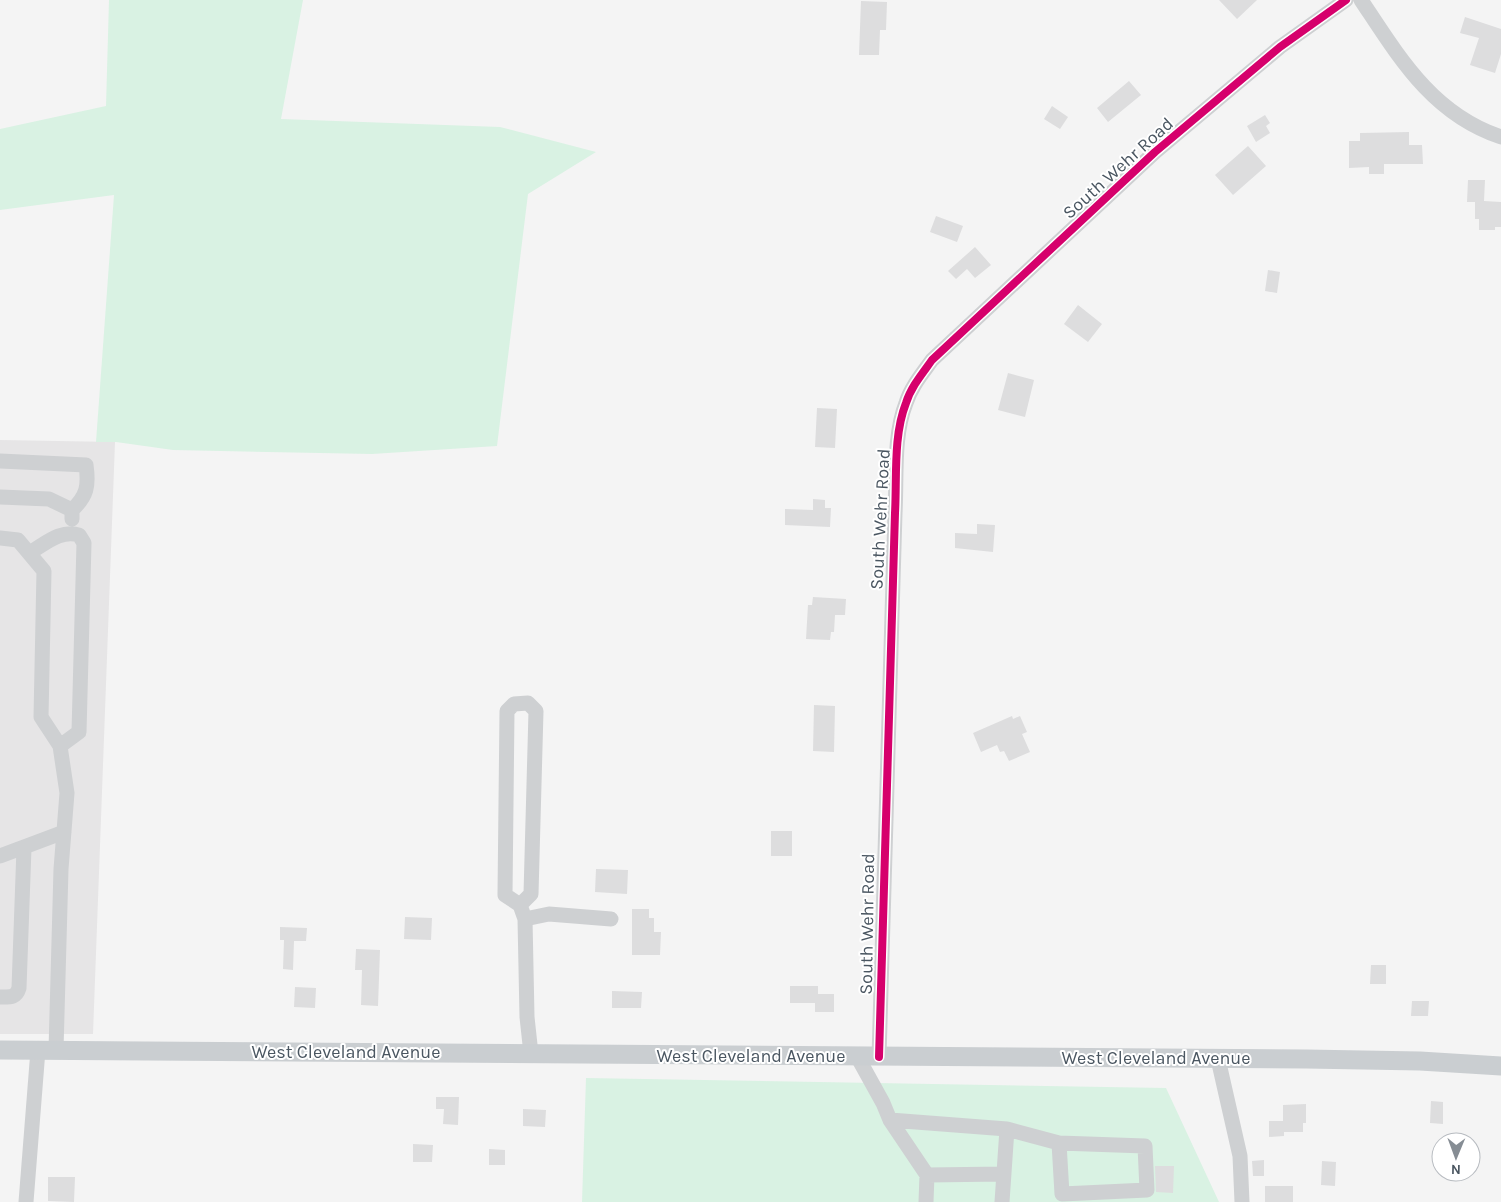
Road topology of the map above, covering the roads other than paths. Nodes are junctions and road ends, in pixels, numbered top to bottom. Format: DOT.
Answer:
graph roads {
  1 [pos="1346,0"];
  2 [pos="1361,0"];
  3 [pos="1501,138"];
  4 [pos="0,461"];
  5 [pos="0,497"];
  6 [pos="72,510"];
  7 [pos="72,533"];
  8 [pos="0,538"];
  9 [pos="29,553"];
  10 [pos="60,746"];
  11 [pos="64,832"];
  12 [pos="24,848"];
  13 [pos="0,856"];
  14 [pos="520,905"];
  15 [pos="611,919"];
  16 [pos="525,920"];
  17 [pos="0,997"];
  18 [pos="0,1050"];
  19 [pos="47,1050"];
  20 [pos="531,1054"];
  21 [pos="857,1056"];
  22 [pos="879,1057"];
  23 [pos="1218,1059"];
  24 [pos="1501,1066"];
  25 [pos="890,1120"];
  26 [pos="1007,1129"];
  27 [pos="1059,1143"];
  28 [pos="1004,1174"];
  29 [pos="927,1175"];
  30 [pos="26,1202"];
  31 [pos="926,1202"];
  32 [pos="1002,1202"];
  33 [pos="1242,1202"];
  1 -- 22 [label="street, South Wehr Road"];
  2 -- 3 [label="street"];
  4 -- 6 [label="street"];
  5 -- 6 [label="street"];
  6 -- 7 [label="street"];
  7 -- 9 [label="street"];
  7 -- 10 [label="street"];
  8 -- 9 [label="street"];
  9 -- 10 [label="street"];
  10 -- 11 [label="street"];
  11 -- 12 [label="street"];
  11 -- 19 [label="street"];
  12 -- 13 [label="street"];
  12 -- 17 [label="street"];
  14 -- 14 [label="street"];
  14 -- 16 [label="street"];
  15 -- 16 [label="street"];
  16 -- 20 [label="street"];
  18 -- 19 [label="main road, West Cleveland Avenue"];
  19 -- 20 [label="main road, West Cleveland Avenue"];
  19 -- 30 [label="street"];
  20 -- 21 [label="main road, West Cleveland Avenue"];
  21 -- 22 [label="main road, West Cleveland Avenue"];
  21 -- 25 [label="street"];
  22 -- 23 [label="main road, West Cleveland Avenue"];
  23 -- 24 [label="main road, West Cleveland Avenue"];
  23 -- 33 [label="street"];
  25 -- 26 [label="street"];
  25 -- 29 [label="street"];
  26 -- 27 [label="street"];
  26 -- 28 [label="street"];
  27 -- 27 [label="street"];
  28 -- 29 [label="street"];
  28 -- 32 [label="street"];
  29 -- 31 [label="street"];
}
